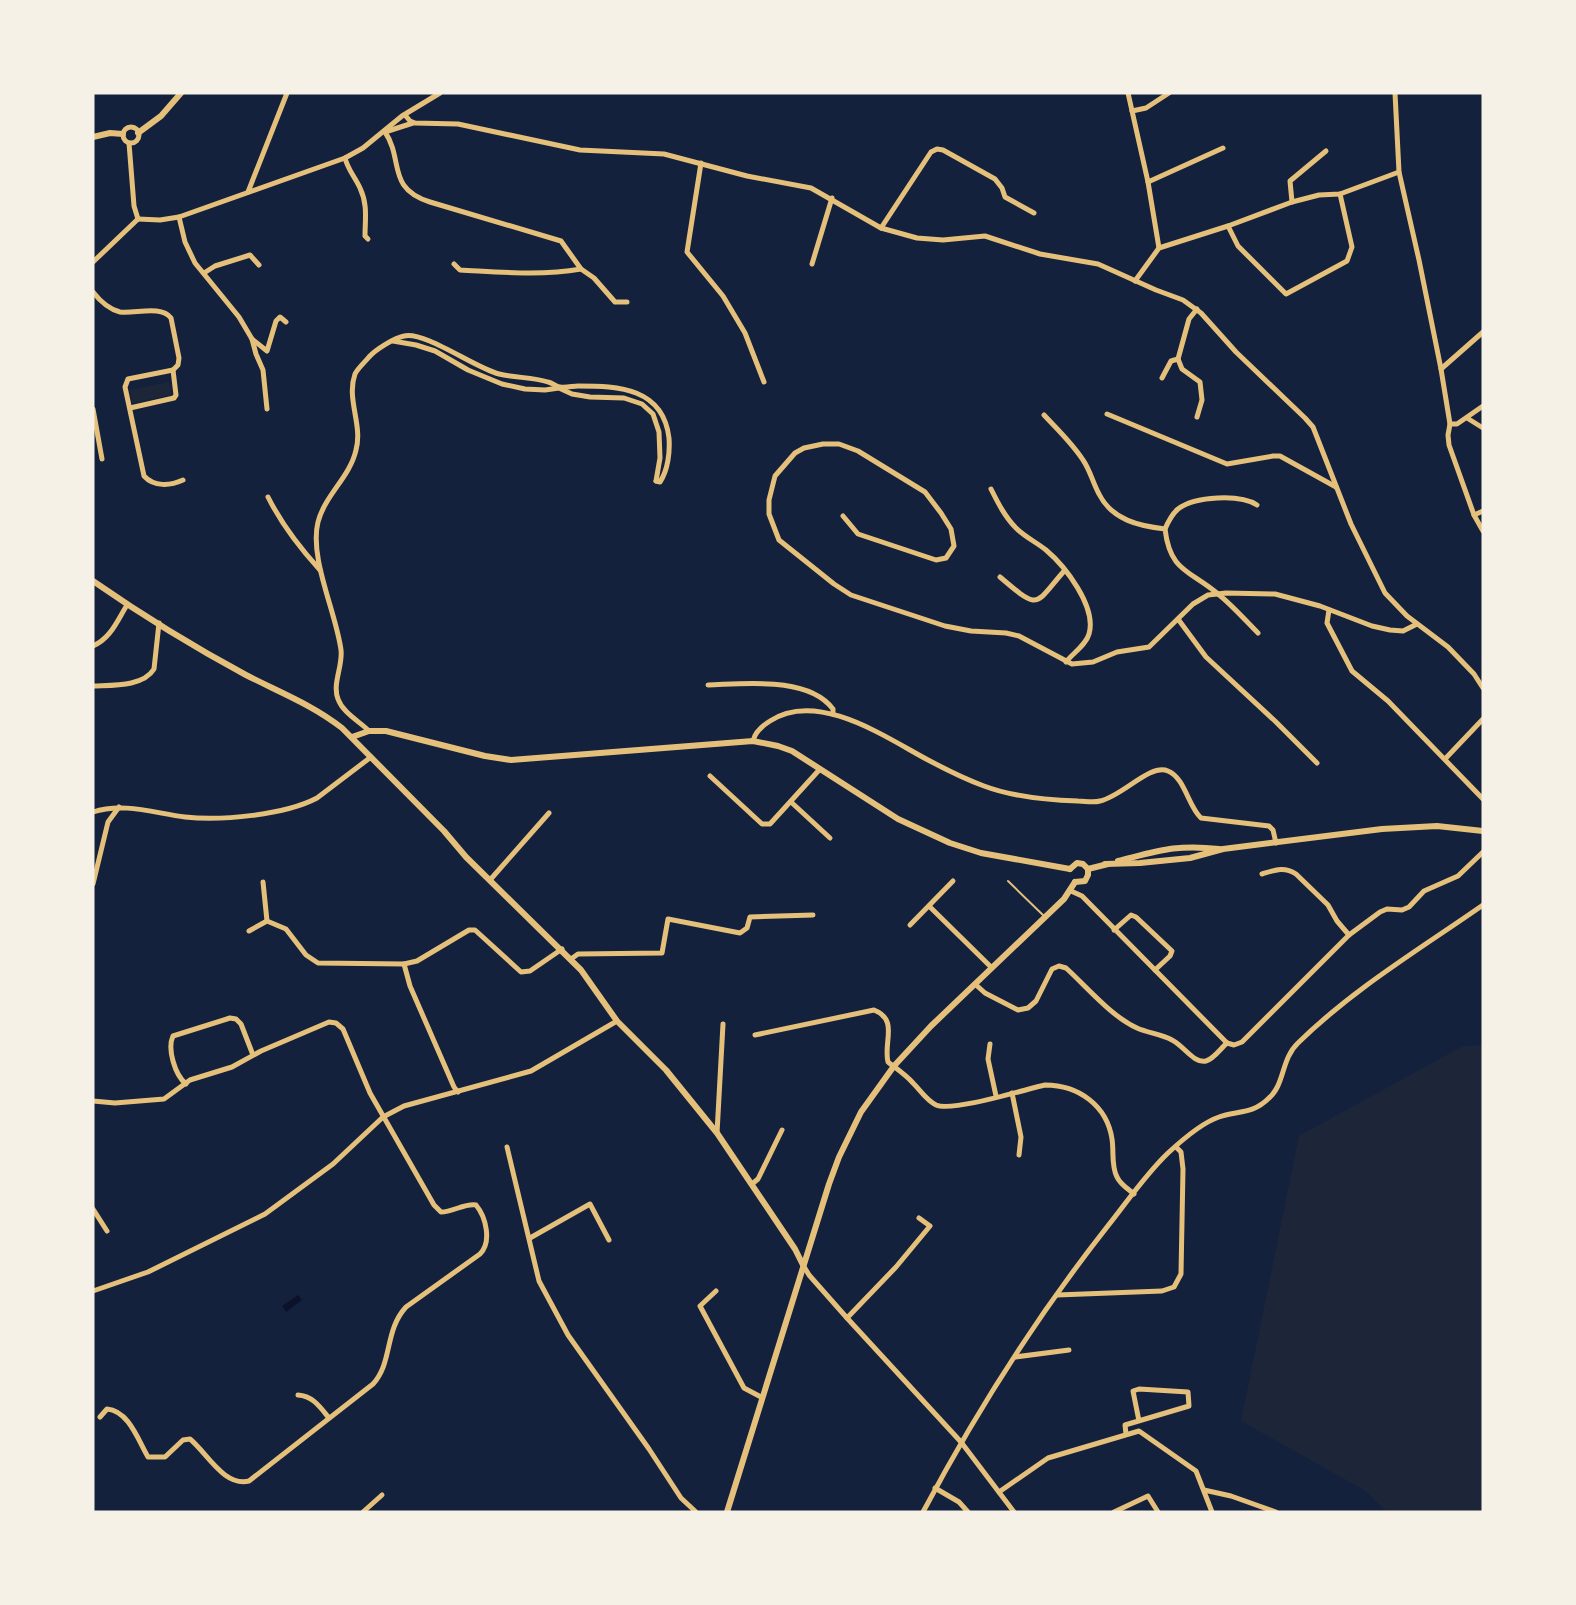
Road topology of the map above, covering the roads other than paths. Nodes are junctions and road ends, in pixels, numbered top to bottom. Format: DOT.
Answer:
graph roads {
  1 [pos="181,93"];
  2 [pos="287,93"];
  3 [pos="440,93"];
  4 [pos="1128,93"];
  5 [pos="1169,93"];
  6 [pos="1395,93"];
  7 [pos="1132,111"];
  8 [pos="405,115"];
  9 [pos="415,123"];
  10 [pos="385,132"];
  11 [pos="138,133"];
  12 [pos="123,134"];
  13 [pos="93,137"];
  14 [pos="129,143"];
  15 [pos="1223,148"];
  16 [pos="1326,151"];
  17 [pos="345,158"];
  18 [pos="701,164"];
  19 [pos="1399,172"];
  20 [pos="1148,182"];
  21 [pos="248,192"];
  22 [pos="1340,194"];
  23 [pos="832,198"];
  24 [pos="1292,202"];
  25 [pos="1034,213"];
  26 [pos="178,217"];
  27 [pos="138,219"];
  28 [pos="1228,226"];
  29 [pos="881,228"];
  30 [pos="368,239"];
  31 [pos="1159,249"];
  32 [pos="93,262"];
  33 [pos="454,264"];
  34 [pos="812,264"];
  35 [pos="259,265"];
  36 [pos="581,269"];
  37 [pos="204,273"];
  38 [pos="1135,281"];
  39 [pos="93,292"];
  40 [pos="627,302"];
  41 [pos="1197,309"];
  42 [pos="286,322"];
  43 [pos="1483,332"];
  44 [pos="252,339"];
  45 [pos="393,341"];
  46 [pos="1178,359"];
  47 [pos="1441,369"];
  48 [pos="173,370"];
  49 [pos="1162,378"];
  50 [pos="764,382"];
  51 [pos="559,388"];
  52 [pos="1483,406"];
  53 [pos="130,408"];
  54 [pos="93,409"];
  55 [pos="267,409"];
  56 [pos="1107,414"];
  57 [pos="1044,415"];
  58 [pos="1197,417"];
  59 [pos="1467,418"];
  60 [pos="1450,424"];
  61 [pos="1483,428"];
  62 [pos="102,459"];
  63 [pos="183,480"];
  64 [pos="1336,487"];
  65 [pos="991,489"];
  66 [pos="268,497"];
  67 [pos="1257,505"];
  68 [pos="1483,511"];
  69 [pos="1474,515"];
  70 [pos="843,516"];
  71 [pos="1165,529"];
  72 [pos="1483,531"];
  73 [pos="1065,570"];
  74 [pos="321,571"];
  75 [pos="1000,577"];
  76 [pos="93,581"];
  77 [pos="1218,594"];
  78 [pos="127,605"];
  79 [pos="1329,610"];
  80 [pos="1178,619"];
  81 [pos="159,623"];
  82 [pos="1417,624"];
  83 [pos="1258,633"];
  84 [pos="93,646"];
  85 [pos="1066,662"];
  86 [pos="93,686"];
  87 [pos="708,686"];
  88 [pos="1483,688"];
  89 [pos="833,714"];
  90 [pos="1483,719"];
  91 [pos="369,731"];
  92 [pos="352,737"];
  93 [pos="753,741"];
  94 [pos="371,757"];
  95 [pos="1445,759"];
  96 [pos="1317,763"];
  97 [pos="820,769"];
  98 [pos="710,776"];
  99 [pos="1483,799"];
  100 [pos="791,802"];
  101 [pos="119,807"];
  102 [pos="93,812"];
  103 [pos="549,813"];
  104 [pos="1483,831"];
  105 [pos="830,838"];
  106 [pos="1276,843"];
  107 [pos="1223,849"];
  108 [pos="1483,852"];
  109 [pos="1105,864"];
  110 [pos="1070,869"];
  111 [pos="1088,869"];
  112 [pos="1262,874"];
  113 [pos="490,880"];
  114 [pos="953,881"];
  115 [pos="1008,881"];
  116 [pos="263,882"];
  117 [pos="1075,882"];
  118 [pos="93,884"];
  119 [pos="1071,891"];
  120 [pos="1483,905"];
  121 [pos="929,906"];
  122 [pos="813,915"];
  123 [pos="1045,917"];
  124 [pos="267,921"];
  125 [pos="910,925"];
  126 [pos="1114,930"];
  127 [pos="249,931"];
  128 [pos="1349,935"];
  129 [pos="562,949"];
  130 [pos="572,959"];
  131 [pos="404,964"];
  132 [pos="992,968"];
  133 [pos="1155,970"];
  134 [pos="975,984"];
  135 [pos="617,1021"];
  136 [pos="723,1024"];
  137 [pos="755,1035"];
  138 [pos="1227,1043"];
  139 [pos="990,1044"];
  140 [pos="253,1055"];
  141 [pos="894,1066"];
  142 [pos="186,1084"];
  143 [pos="458,1092"];
  144 [pos="1012,1093"];
  145 [pos="996,1096"];
  146 [pos="93,1101"];
  147 [pos="383,1117"];
  148 [pos="782,1130"];
  149 [pos="717,1133"];
  150 [pos="507,1147"];
  151 [pos="1176,1147"];
  152 [pos="1019,1155"];
  153 [pos="752,1185"];
  154 [pos="1134,1194"];
  155 [pos="93,1209"];
  156 [pos="919,1218"];
  157 [pos="107,1231"];
  158 [pos="530,1238"];
  159 [pos="609,1240"];
  160 [pos="803,1264"];
  161 [pos="93,1288"];
  162 [pos="716,1291"];
  163 [pos="1056,1294"];
  164 [pos="847,1318"];
  165 [pos="1069,1350"];
  166 [pos="1015,1357"];
  167 [pos="298,1395"];
  168 [pos="761,1397"];
  169 [pos="100,1417"];
  170 [pos="329,1418"];
  171 [pos="1139,1421"];
  172 [pos="1126,1434"];
  173 [pos="961,1442"];
  174 [pos="935,1488"];
  175 [pos="1204,1490"];
  176 [pos="999,1492"];
  177 [pos="382,1495"];
  178 [pos="363,1512"];
  179 [pos="696,1512"];
  180 [pos="727,1512"];
  181 [pos="923,1512"];
  182 [pos="968,1512"];
  183 [pos="1014,1512"];
  184 [pos="1114,1512"];
  185 [pos="1158,1512"];
  186 [pos="1212,1512"];
  187 [pos="1276,1512"];
  1 -- 11 [label="street"];
  2 -- 21 [label="street"];
  3 -- 8 [label="street"];
  4 -- 7 [label="street"];
  5 -- 7 [label="street"];
  6 -- 19 [label="street"];
  7 -- 20 [label="street"];
  8 -- 9 [label="street"];
  8 -- 10 [label="street"];
  9 -- 10 [label="street"];
  9 -- 18 [label="street"];
  10 -- 17 [label="street"];
  10 -- 36 [label="street"];
  11 -- 12 [label="street"];
  11 -- 14 [label="street"];
  12 -- 13 [label="street"];
  12 -- 14 [label="street"];
  14 -- 27 [label="street"];
  15 -- 20 [label="street"];
  16 -- 24 [label="street"];
  17 -- 21 [label="street"];
  17 -- 30 [label="street"];
  18 -- 23 [label="street"];
  18 -- 50 [label="street"];
  19 -- 22 [label="street"];
  19 -- 47 [label="street"];
  20 -- 31 [label="street"];
  21 -- 26 [label="street"];
  22 -- 24 [label="street"];
  22 -- 28 [label="street"];
  23 -- 29 [label="street"];
  23 -- 34 [label="street"];
  24 -- 28 [label="street"];
  25 -- 29 [label="street"];
  26 -- 27 [label="street"];
  26 -- 37 [label="street"];
  27 -- 32 [label="street"];
  28 -- 31 [label="street"];
  29 -- 38 [label="street"];
  31 -- 38 [label="street"];
  33 -- 36 [label="street"];
  35 -- 37 [label="street"];
  36 -- 40 [label="street"];
  37 -- 44 [label="street"];
  38 -- 41 [label="street"];
  39 -- 48 [label="street"];
  41 -- 46 [label="street"];
  41 -- 64 [label="street"];
  42 -- 44 [label="street"];
  43 -- 47 [label="street"];
  44 -- 55 [label="street"];
  45 -- 51 [label="street"];
  45 -- 51 [label="street"];
  45 -- 74 [label="street"];
  46 -- 49 [label="street"];
  46 -- 58 [label="street"];
  47 -- 60 [label="street"];
  48 -- 53 [label="street"];
  48 -- 53 [label="street"];
  51 -- 51 [label="street"];
  52 -- 59 [label="street"];
  53 -- 63 [label="street"];
  54 -- 62 [label="street"];
  56 -- 64 [label="street"];
  57 -- 71 [label="street"];
  59 -- 60 [label="street"];
  59 -- 61 [label="street"];
  60 -- 69 [label="street"];
  64 -- 82 [label="street"];
  65 -- 73 [label="street"];
  66 -- 74 [label="street"];
  67 -- 71 [label="street"];
  68 -- 69 [label="street"];
  69 -- 72 [label="street"];
  70 -- 85 [label="street"];
  71 -- 77 [label="street"];
  73 -- 75 [label="street"];
  73 -- 85 [label="street"];
  74 -- 91 [label="street"];
  76 -- 78 [label="street"];
  77 -- 79 [label="street"];
  77 -- 80 [label="street"];
  77 -- 83 [label="street"];
  78 -- 81 [label="street"];
  78 -- 84 [label="street"];
  79 -- 82 [label="street"];
  79 -- 95 [label="street"];
  80 -- 85 [label="street"];
  80 -- 96 [label="street"];
  81 -- 86 [label="street"];
  81 -- 92 [label="street"];
  82 -- 88 [label="street"];
  87 -- 89 [label="street"];
  89 -- 93 [label="street"];
  89 -- 106 [label="street"];
  90 -- 95 [label="street"];
  91 -- 92 [label="street"];
  91 -- 93 [label="street"];
  92 -- 94 [label="street"];
  93 -- 97 [label="street"];
  94 -- 101 [label="street"];
  94 -- 113 [label="street"];
  95 -- 99 [label="street"];
  97 -- 100 [label="street"];
  97 -- 110 [label="street"];
  98 -- 100 [label="street"];
  100 -- 105 [label="street"];
  101 -- 102 [label="street"];
  101 -- 118 [label="street"];
  103 -- 113 [label="street"];
  104 -- 106 [label="street"];
  106 -- 107 [label="street"];
  107 -- 109 [label="street"];
  107 -- 109 [label="street"];
  108 -- 128 [label="street"];
  109 -- 111 [label="street"];
  110 -- 111 [label="street"];
  110 -- 117 [label="street"];
  111 -- 117 [label="street"];
  112 -- 128 [label="street"];
  113 -- 129 [label="street"];
  114 -- 121 [label="street"];
  115 -- 123 [label="lane"];
  116 -- 124 [label="street"];
  117 -- 119 [label="street"];
  119 -- 123 [label="street"];
  119 -- 126 [label="street"];
  120 -- 151 [label="street"];
  121 -- 125 [label="street"];
  121 -- 132 [label="street"];
  122 -- 130 [label="street"];
  123 -- 132 [label="street"];
  124 -- 127 [label="street"];
  124 -- 131 [label="street"];
  126 -- 133 [label="street"];
  126 -- 133 [label="street"];
  128 -- 138 [label="street"];
  129 -- 130 [label="street"];
  129 -- 131 [label="street"];
  130 -- 135 [label="street"];
  131 -- 143 [label="street"];
  132 -- 134 [label="street"];
  133 -- 138 [label="street"];
  134 -- 138 [label="street"];
  134 -- 141 [label="street"];
  135 -- 143 [label="street"];
  135 -- 149 [label="street"];
  136 -- 149 [label="street"];
  137 -- 141 [label="street"];
  139 -- 145 [label="street"];
  140 -- 142 [label="street"];
  140 -- 142 [label="street"];
  140 -- 147 [label="street"];
  141 -- 145 [label="street"];
  141 -- 160 [label="street"];
  142 -- 146 [label="street"];
  143 -- 147 [label="street"];
  144 -- 145 [label="street"];
  144 -- 152 [label="street"];
  144 -- 154 [label="street"];
  147 -- 161 [label="street"];
  147 -- 170 [label="street"];
  148 -- 153 [label="street"];
  149 -- 153 [label="street"];
  150 -- 158 [label="street"];
  151 -- 154 [label="street"];
  151 -- 163 [label="street"];
  153 -- 160 [label="street"];
  154 -- 163 [label="street"];
  155 -- 157 [label="street"];
  156 -- 164 [label="street"];
  158 -- 159 [label="street"];
  158 -- 179 [label="street"];
  160 -- 164 [label="street"];
  160 -- 168 [label="street"];
  162 -- 168 [label="street"];
  163 -- 166 [label="street"];
  164 -- 173 [label="street"];
  165 -- 166 [label="street"];
  166 -- 173 [label="street"];
  167 -- 170 [label="street"];
  168 -- 180 [label="street"];
  169 -- 170 [label="street"];
  171 -- 171 [label="street"];
  171 -- 172 [label="street"];
  172 -- 175 [label="street"];
  172 -- 176 [label="street"];
  173 -- 174 [label="street"];
  173 -- 176 [label="street"];
  174 -- 181 [label="street"];
  174 -- 182 [label="street"];
  175 -- 186 [label="street"];
  175 -- 187 [label="street"];
  176 -- 183 [label="street"];
  177 -- 178 [label="street"];
  184 -- 185 [label="street"];
}
